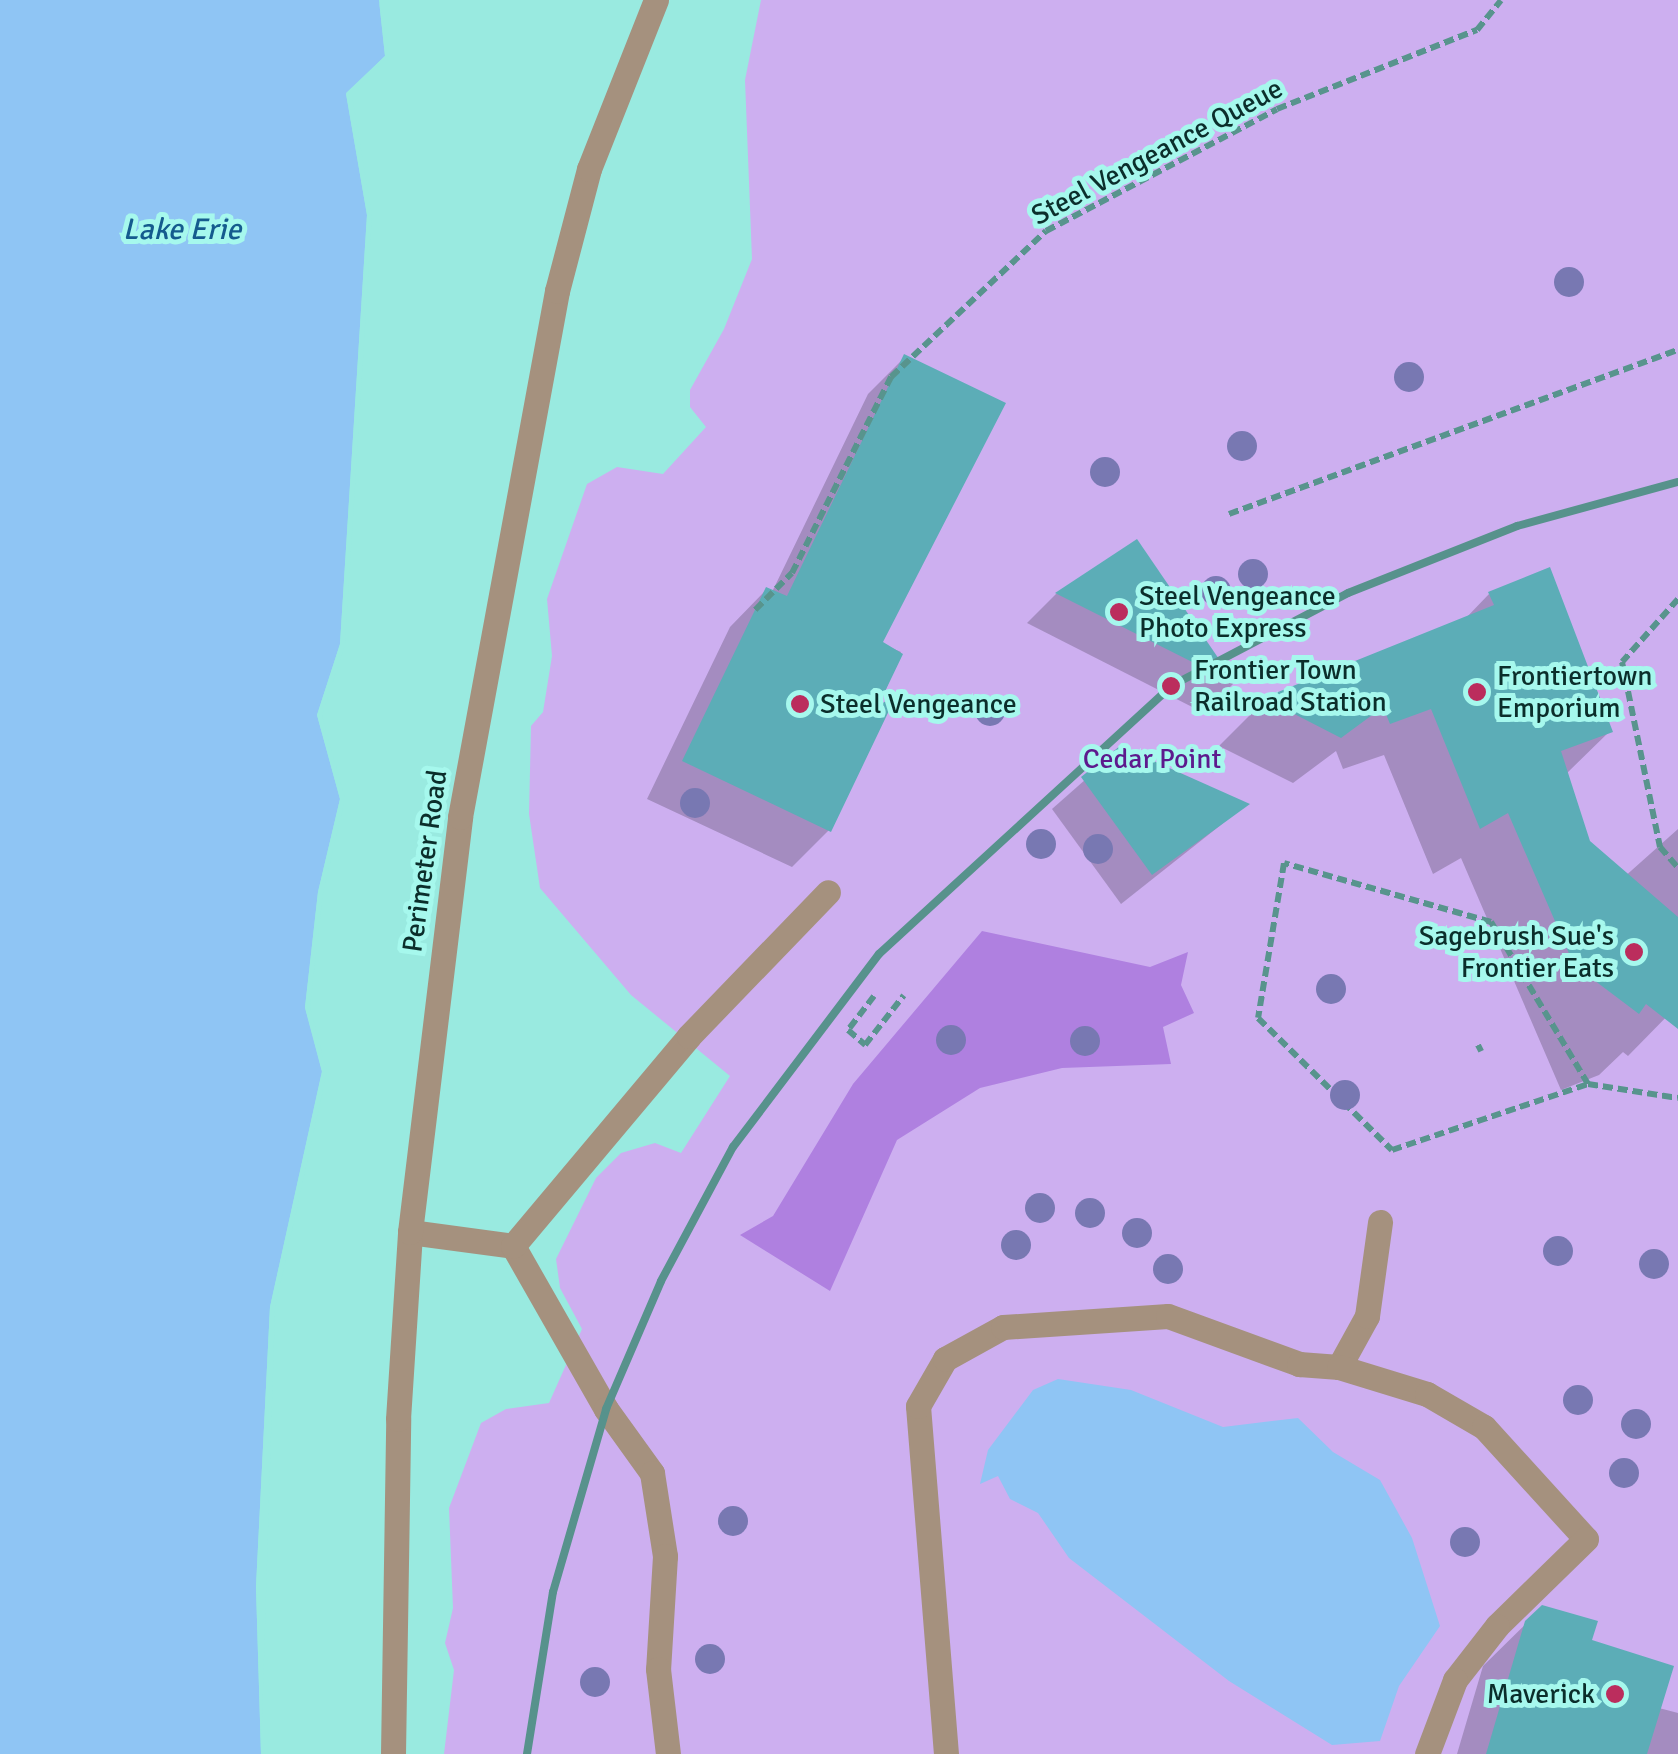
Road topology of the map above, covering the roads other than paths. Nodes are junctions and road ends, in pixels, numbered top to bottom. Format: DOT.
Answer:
graph roads {
  1 [pos="656,0"];
  2 [pos="828,892"];
  3 [pos="1380,1222"];
  4 [pos="410,1232"];
  5 [pos="513,1246"];
  6 [pos="1339,1367"];
  7 [pos="393,1754"];
  8 [pos="668,1754"];
  9 [pos="946,1754"];
  10 [pos="1427,1754"];
  1 -- 4 [label="street, Perimeter Road"];
  2 -- 5 [label="street"];
  3 -- 6 [label="street"];
  4 -- 5 [label="street"];
  4 -- 7 [label="street, Perimeter Road"];
  5 -- 8 [label="street"];
  6 -- 9 [label="street"];
  6 -- 10 [label="street"];
}
